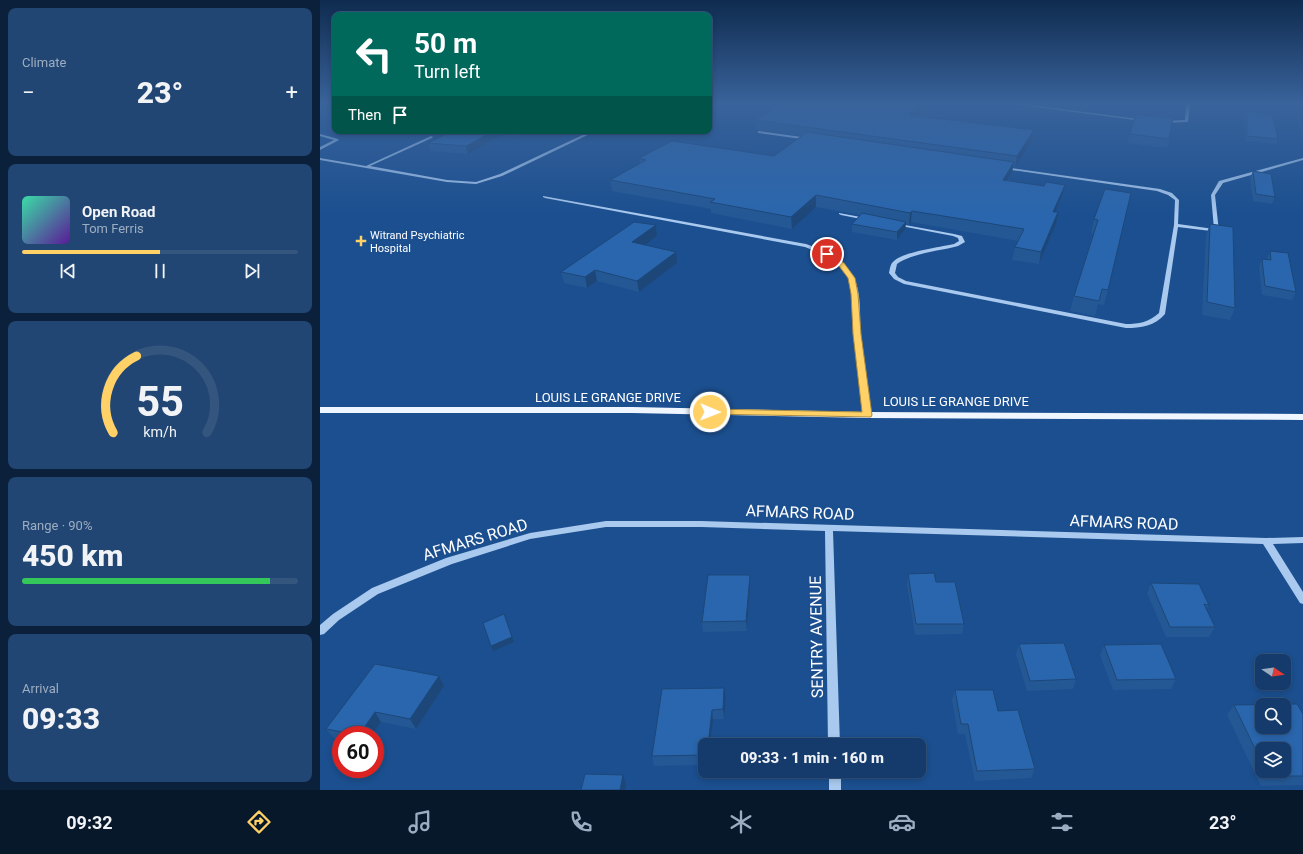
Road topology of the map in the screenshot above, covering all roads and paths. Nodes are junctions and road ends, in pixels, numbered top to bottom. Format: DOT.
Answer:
graph roads {
  1 [pos="335,141"];
  2 [pos="423,141"];
  3 [pos="573,141"];
  4 [pos="320,149"];
  5 [pos="320,159"];
  6 [pos="1303,159"];
  7 [pos="366,167"];
  8 [pos="1001,167"];
  9 [pos="545,197"];
  10 [pos="841,214"];
  11 [pos="871,220"];
  12 [pos="893,224"];
  13 [pos="1176,225"];
  14 [pos="320,410"];
  15 [pos="867,415"];
  16 [pos="1303,417"];
  17 [pos="829,528"];
  18 [pos="1303,540"];
  19 [pos="1266,541"];
  20 [pos="1303,600"];
  21 [pos="320,631"];
  22 [pos="834,738"];
  23 [pos="835,778"];
  24 [pos="835,790"];
  1 -- 4 [label="street"];
  2 -- 7 [label="street"];
  3 -- 7 [label="street"];
  5 -- 7 [label="street"];
  6 -- 13 [label="street"];
  8 -- 13 [label="street"];
  9 -- 15 [label="street"];
  10 -- 11 [label="street"];
  12 -- 13 [label="street"];
  14 -- 15 [label="main road, LOUIS LE GRANGE DRIVE"];
  15 -- 16 [label="main road, LOUIS LE GRANGE DRIVE"];
  17 -- 19 [label="street, AFMARS ROAD"];
  17 -- 21 [label="street, AFMARS ROAD"];
  17 -- 22 [label="street, SENTRY AVENUE"];
  18 -- 19 [label="street, AFMARS ROAD"];
  19 -- 20 [label="street"];
  23 -- 24 [label="street"];
}
